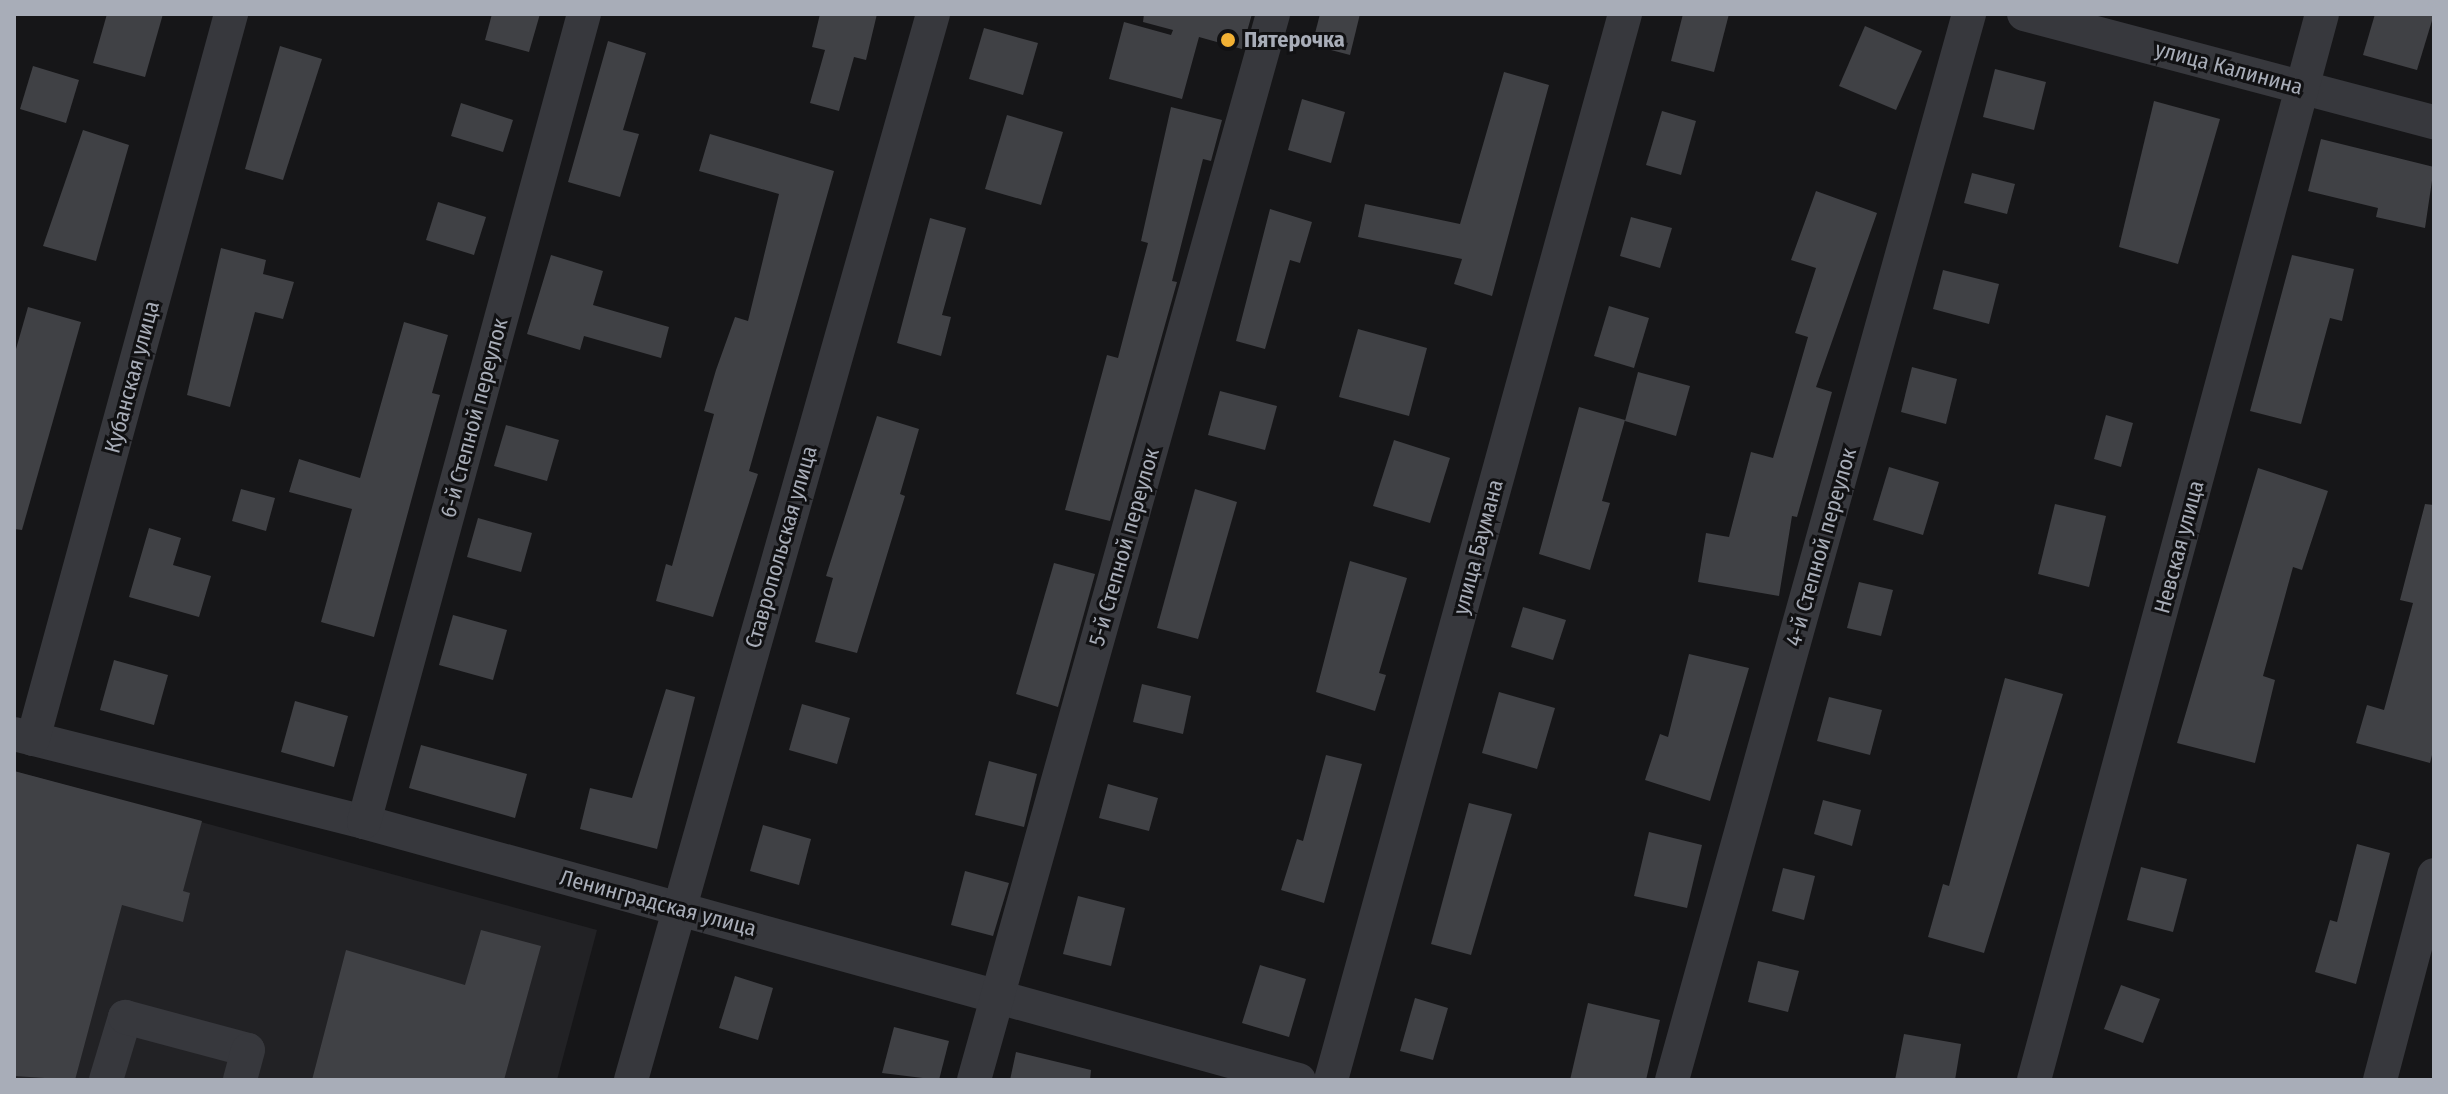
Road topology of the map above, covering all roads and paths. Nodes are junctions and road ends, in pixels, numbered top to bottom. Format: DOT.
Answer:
graph roads {
  1 [pos="231,14"];
  2 [pos="584,14"];
  3 [pos="933,14"];
  4 [pos="1273,14"];
  5 [pos="1625,14"];
  6 [pos="1969,14"];
  7 [pos="2024,14"];
  8 [pos="2322,14"];
  9 [pos="2303,88"];
  10 [pos="2434,122"];
  11 [pos="23,736"];
  12 [pos="364,822"];
  13 [pos="2434,875"];
  14 [pos="678,910"];
  15 [pos="999,994"];
  16 [pos="106,1080"];
  17 [pos="240,1080"];
  18 [pos="631,1080"];
  19 [pos="974,1080"];
  20 [pos="1299,1080"];
  21 [pos="1331,1080"];
  22 [pos="1672,1080"];
  23 [pos="2034,1080"];
  24 [pos="2380,1080"];
  1 -- 11 [label="street, Кубанская улица"];
  2 -- 12 [label="street, 6-й Степной переулок"];
  3 -- 14 [label="street, Ставропольская улица"];
  4 -- 15 [label="street, 5-й Степной переулок"];
  5 -- 21 [label="street, улица Баумана"];
  6 -- 22 [label="street, 4-й Степной переулок"];
  7 -- 9 [label="street, улица Калинина"];
  8 -- 9 [label="street, Невская улица"];
  9 -- 10 [label="street, улица Калинина"];
  9 -- 23 [label="street, Невская улица"];
  11 -- 12 [label="street, Ленинградская улица"];
  12 -- 14 [label="street, Ленинградская улица"];
  13 -- 24 [label="street"];
  14 -- 15 [label="street, Ленинградская улица"];
  14 -- 18 [label="street, Ставропольская улица"];
  15 -- 19 [label="street, 5-й Степной переулок"];
  15 -- 20 [label="street, Ленинградская улица"];
  16 -- 17 [label="street"];
}
